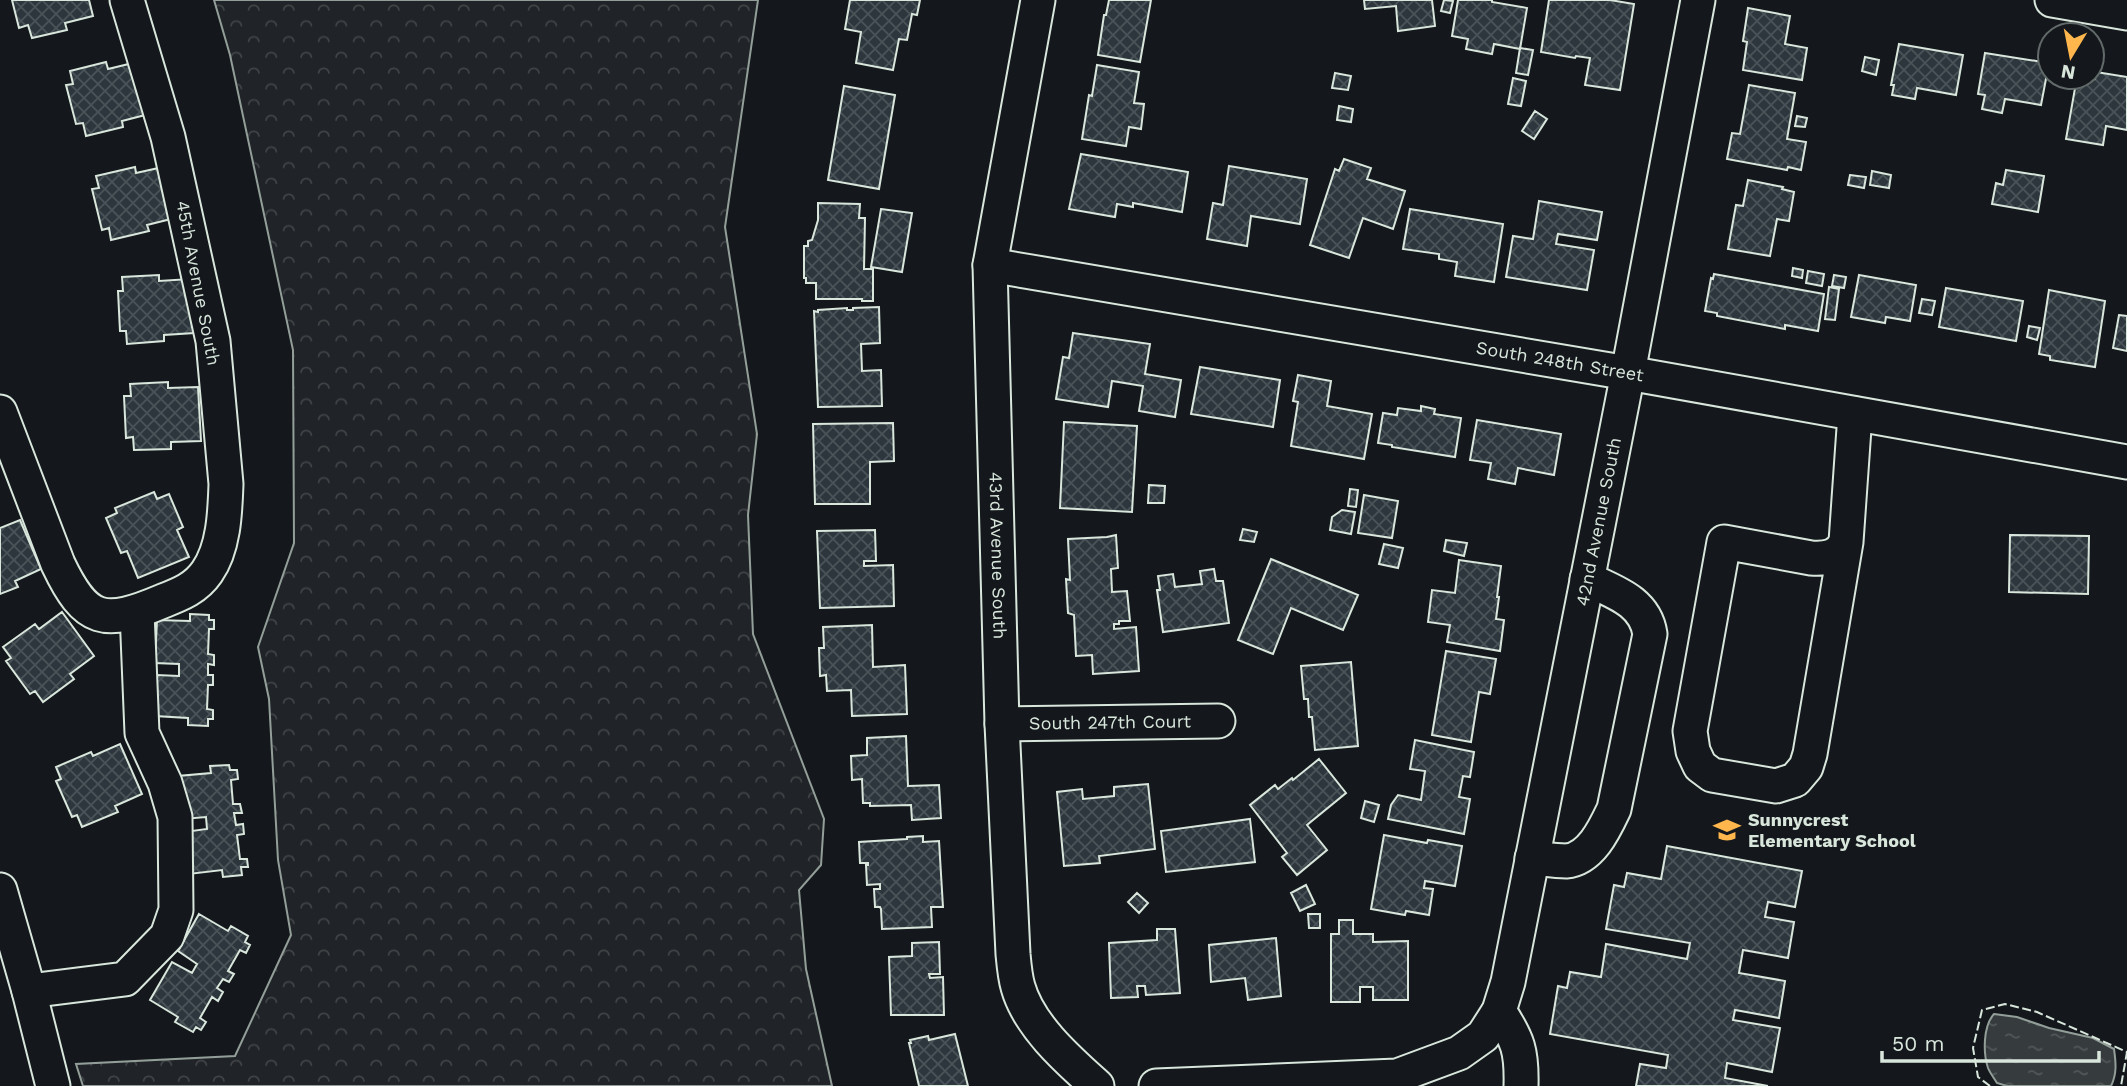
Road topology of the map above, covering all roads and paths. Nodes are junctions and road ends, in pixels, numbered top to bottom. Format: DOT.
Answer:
graph roads {
  1 [pos="127,0"];
  2 [pos="1038,0"];
  3 [pos="1698,0"];
  4 [pos="2052,0"];
  5 [pos="2127,13"];
  6 [pos="990,265"];
  7 [pos="1628,373"];
  8 [pos="0,412"];
  9 [pos="1856,414"];
  10 [pos="2127,462"];
  11 [pos="1846,542"];
  12 [pos="1587,579"];
  13 [pos="137,612"];
  14 [pos="1218,721"];
  15 [pos="1002,723"];
  16 [pos="1532,858"];
  17 [pos="0,890"];
  18 [pos="29,991"];
  19 [pos="1491,1024"];
  20 [pos="53,1086"];
  21 [pos="1097,1086"];
  22 [pos="1156,1086"];
  23 [pos="1521,1086"];
  1 -- 13 [label="street, 45th Avenue South"];
  2 -- 6 [label="street, 43rd Avenue South"];
  3 -- 7 [label="street, 42nd Avenue South"];
  4 -- 5 [label="street"];
  6 -- 7 [label="street, South 248th Street"];
  6 -- 15 [label="street, 43rd Avenue South"];
  7 -- 9 [label="street, South 248th Street"];
  7 -- 12 [label="street, 42nd Avenue South"];
  8 -- 13 [label="street, 45th Avenue South"];
  9 -- 10 [label="street, South 248th Street"];
  9 -- 11 [label="street"];
  11 -- 11 [label="street"];
  12 -- 16 [label="street, 42nd Avenue South"];
  12 -- 16 [label="street"];
  13 -- 18 [label="street"];
  14 -- 15 [label="street, South 247th Court"];
  15 -- 21 [label="street, 43rd Avenue South"];
  16 -- 19 [label="street, 42nd Avenue South"];
  17 -- 18 [label="street"];
  18 -- 20 [label="street"];
  19 -- 22 [label="street"];
  19 -- 23 [label="street"];
}
